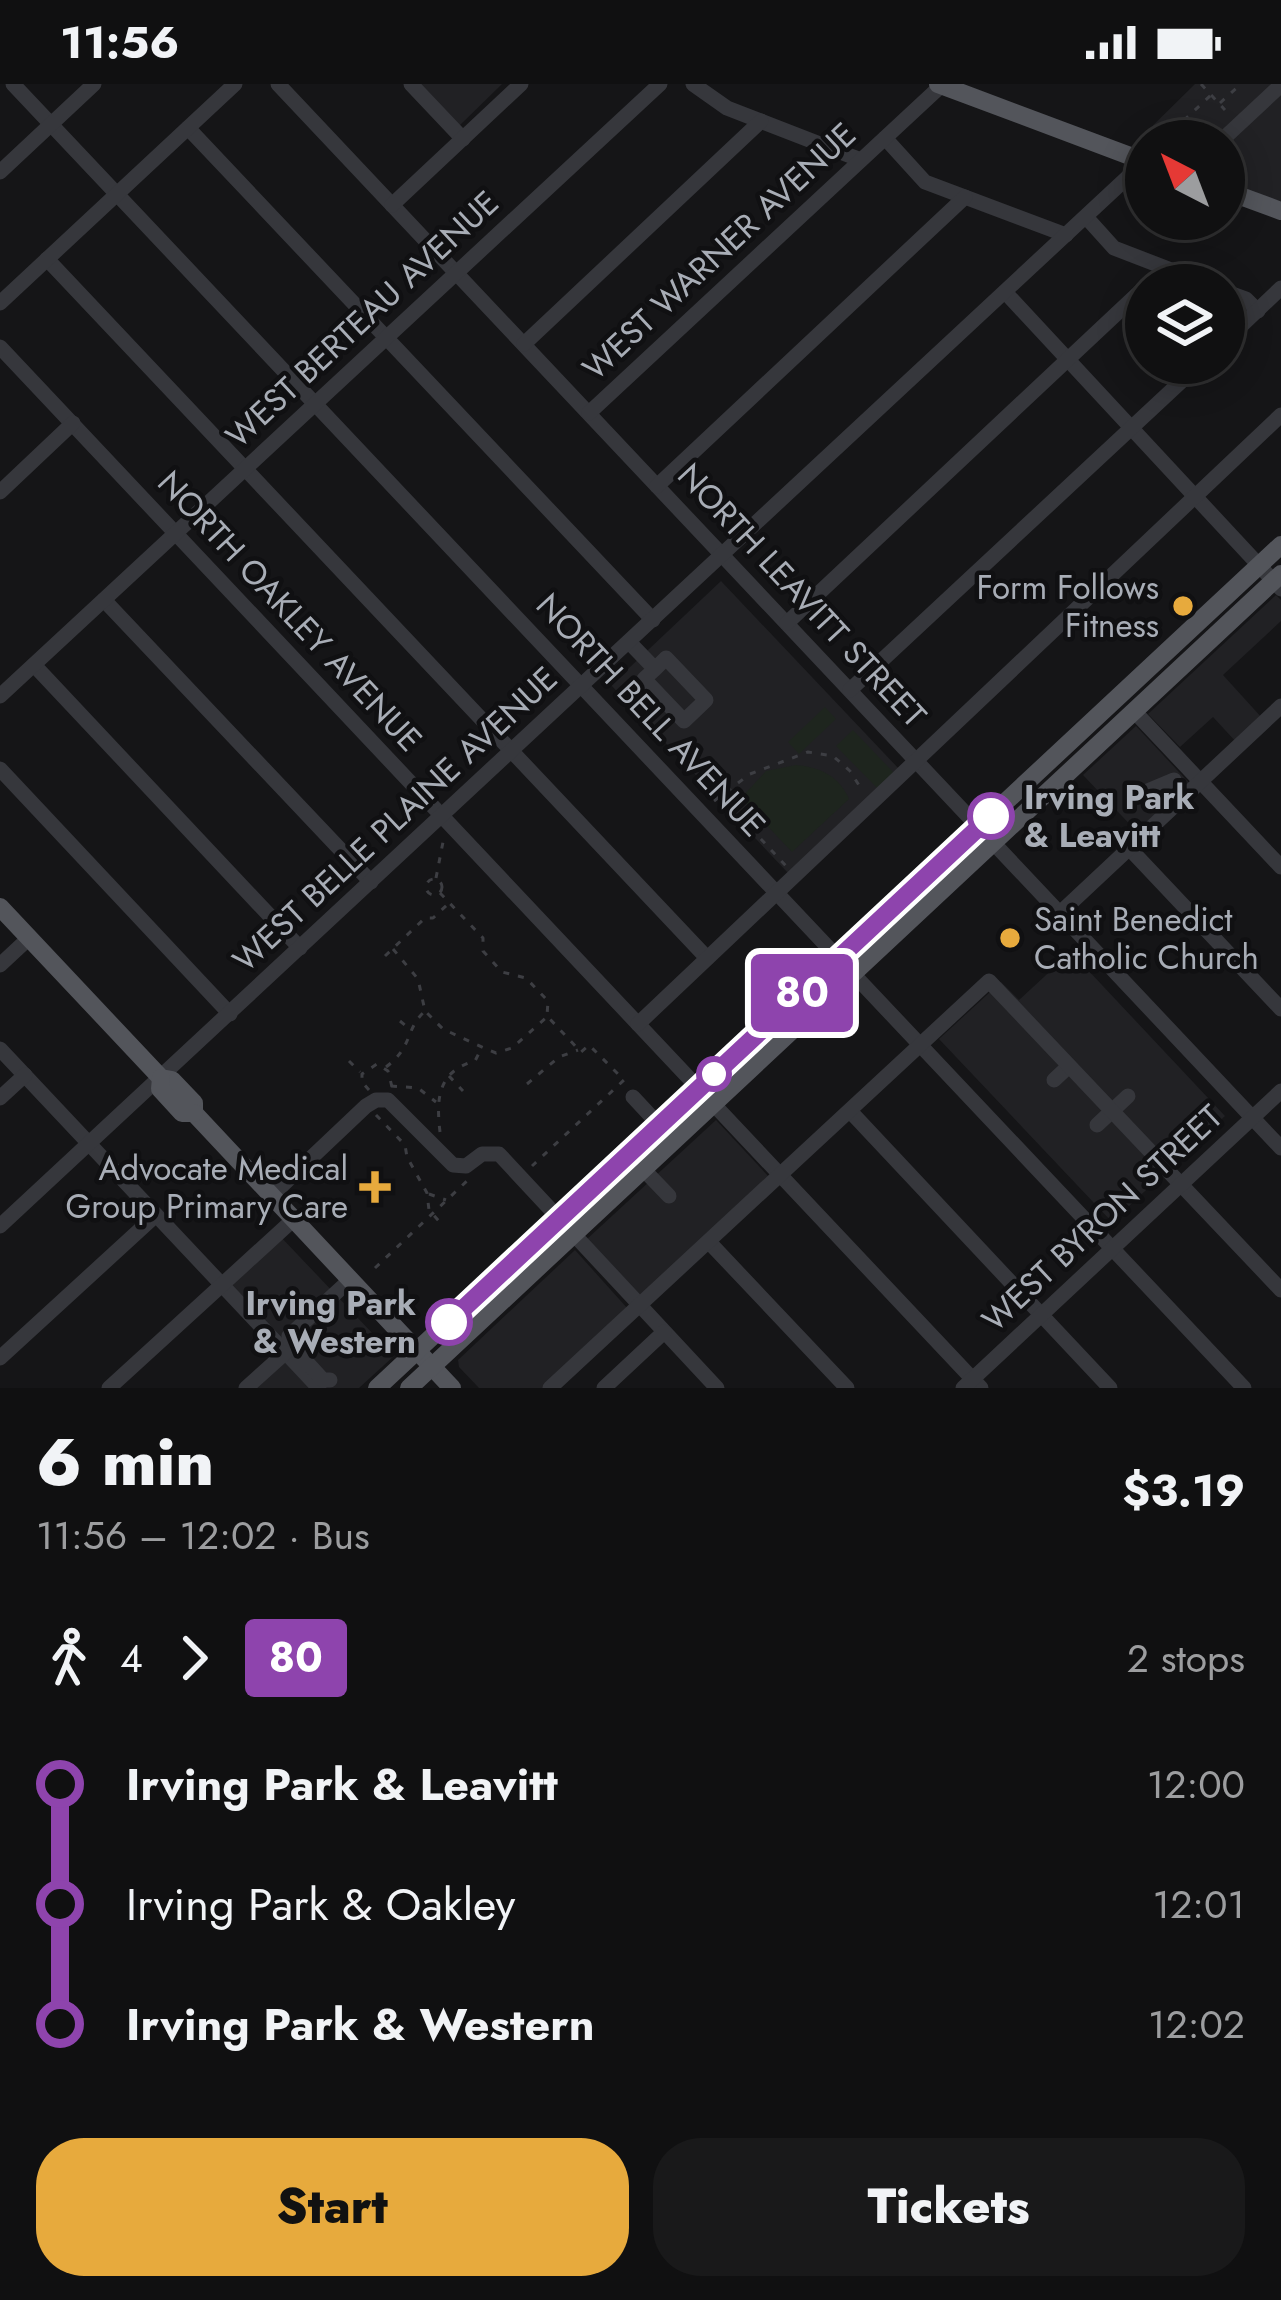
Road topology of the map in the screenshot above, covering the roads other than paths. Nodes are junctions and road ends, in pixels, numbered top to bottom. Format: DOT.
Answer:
graph roads {
  1 [pos="14,84"];
  2 [pos="94,84"];
  3 [pos="235,84"];
  4 [pos="278,84"];
  5 [pos="411,84"];
  6 [pos="520,84"];
  7 [pos="693,84"];
  8 [pos="941,84"];
  9 [pos="656,85"];
  10 [pos="1281,85"];
  11 [pos="1244,120"];
  12 [pos="761,121"];
  13 [pos="51,124"];
  14 [pos="188,128"];
  15 [pos="464,139"];
  16 [pos="885,139"];
  17 [pos="1125,154"];
  18 [pos="861,160"];
  19 [pos="0,172"];
  20 [pos="1125,181"];
  21 [pos="117,194"];
  22 [pos="965,197"];
  23 [pos="1245,198"];
  24 [pos="392,205"];
  25 [pos="1281,211"];
  26 [pos="1086,217"];
  27 [pos="1066,236"];
  28 [pos="47,259"];
  29 [pos="1156,264"];
  30 [pos="456,273"];
  31 [pos="1005,292"];
  32 [pos="1278,295"];
  33 [pos="1245,299"];
  34 [pos="0,303"];
  35 [pos="1125,307"];
  36 [pos="1258,311"];
  37 [pos="1245,323"];
  38 [pos="386,338"];
  39 [pos="524,344"];
  40 [pos="0,346"];
  41 [pos="1068,360"];
  42 [pos="1178,384"];
  43 [pos="316,404"];
  44 [pos="589,413"];
  45 [pos="1281,415"];
  46 [pos="74,423"];
  47 [pos="1131,428"];
  48 [pos="245,469"];
  49 [pos="657,486"];
  50 [pos="0,492"];
  51 [pos="1195,496"];
  52 [pos="176,533"];
  53 [pos="1281,545"];
  54 [pos="723,555"];
  55 [pos="1259,566"];
  56 [pos="1278,581"];
  57 [pos="104,600"];
  58 [pos="653,620"];
  59 [pos="787,623"];
  60 [pos="629,642"];
  61 [pos="34,665"];
  62 [pos="655,669"];
  63 [pos="582,686"];
  64 [pos="850,691"];
  65 [pos="0,696"];
  66 [pos="1134,711"];
  67 [pos="1277,716"];
  68 [pos="512,752"];
  69 [pos="916,760"];
  70 [pos="0,769"];
  71 [pos="1174,781"];
  72 [pos="1200,781"];
  73 [pos="1131,798"];
  74 [pos="442,817"];
  75 [pos="979,827"];
  76 [pos="994,843"];
  77 [pos="1130,848"];
  78 [pos="1281,868"];
  79 [pos="371,882"];
  80 [pos="777,892"];
  81 [pos="0,907"];
  82 [pos="1060,913"];
  83 [pos="29,938"];
  84 [pos="300,948"];
  85 [pos="839,957"];
  86 [pos="707,958"];
  87 [pos="0,965"];
  88 [pos="854,973"];
  89 [pos="1281,1009"];
  90 [pos="230,1014"];
  91 [pos="1054,1017"];
  92 [pos="638,1024"];
  93 [pos="1037,1032"];
  94 [pos="921,1044"];
  95 [pos="0,1049"];
  96 [pos="1069,1066"];
  97 [pos="25,1076"];
  98 [pos="161,1078"];
  99 [pos="1054,1080"];
  100 [pos="699,1088"];
  101 [pos="1281,1091"];
  102 [pos="1128,1096"];
  103 [pos="633,1097"];
  104 [pos="0,1098"];
  105 [pos="714,1104"];
  106 [pos="850,1111"];
  107 [pos="1112,1111"];
  108 [pos="1252,1118"];
  109 [pos="659,1125"];
  110 [pos="1097,1125"];
  111 [pos="674,1141"];
  112 [pos="89,1144"];
  113 [pos="1281,1148"];
  114 [pos="644,1170"];
  115 [pos="781,1175"];
  116 [pos="1181,1184"];
  117 [pos="272,1195"];
  118 [pos="669,1196"];
  119 [pos="156,1215"];
  120 [pos="294,1219"];
  121 [pos="558,1220"];
  122 [pos="0,1226"];
  123 [pos="573,1236"];
  124 [pos="709,1241"];
  125 [pos="1112,1248"];
  126 [pos="351,1279"];
  127 [pos="221,1285"];
  128 [pos="1281,1290"];
  129 [pos="640,1306"];
  130 [pos="1041,1316"];
  131 [pos="664,1332"];
  132 [pos="418,1351"];
  133 [pos="285,1353"];
  134 [pos="0,1358"];
  135 [pos="432,1367"];
  136 [pos="325,1384"];
  137 [pos="972,1385"];
  138 [pos="109,1388"];
  139 [pos="246,1388"];
  140 [pos="377,1388"];
  141 [pos="409,1388"];
  142 [pos="452,1388"];
  143 [pos="550,1388"];
  144 [pos="604,1388"];
  145 [pos="717,1388"];
  146 [pos="847,1388"];
  147 [pos="1110,1388"];
  148 [pos="1244,1388"];
  1 -- 13 [label="street, NORTH BELL AVENUE"];
  2 -- 13 [label="street"];
  3 -- 14 [label="street"];
  4 -- 24 [label="street, NORTH LEAVITT STREET"];
  5 -- 15 [label="street"];
  6 -- 15 [label="street"];
  7 -- 12 [label="street"];
  8 -- 16 [label="street, WEST WARNER AVENUE"];
  8 -- 17 [label="main road"];
  9 -- 30 [label="street, WEST BERTEAU AVENUE"];
  10 -- 11 [label="street"];
  12 -- 18 [label="street"];
  12 -- 39 [label="street"];
  13 -- 19 [label="street"];
  13 -- 21 [label="street, NORTH BELL AVENUE"];
  14 -- 21 [label="street"];
  14 -- 38 [label="street"];
  15 -- 24 [label="street"];
  16 -- 18 [label="street, WEST WARNER AVENUE"];
  16 -- 22 [label="street"];
  18 -- 44 [label="street, WEST WARNER AVENUE"];
  20 -- 26 [label="street, WEST BELLE PLAINE AVENUE"];
  21 -- 28 [label="street"];
  21 -- 43 [label="street, NORTH BELL AVENUE"];
  22 -- 27 [label="street"];
  22 -- 49 [label="street"];
  23 -- 25 [label="main road"];
  24 -- 30 [label="street, NORTH LEAVITT STREET"];
  26 -- 27 [label="street, WEST BELLE PLAINE AVENUE"];
  26 -- 29 [label="street"];
  27 -- 31 [label="street, WEST BELLE PLAINE AVENUE"];
  28 -- 34 [label="street"];
  28 -- 48 [label="street"];
  30 -- 38 [label="street, WEST BERTEAU AVENUE"];
  30 -- 39 [label="street, NORTH LEAVITT STREET"];
  31 -- 41 [label="street"];
  31 -- 54 [label="street, WEST BELLE PLAINE AVENUE"];
  32 -- 36 [label="street"];
  33 -- 36 [label="street"];
  35 -- 41 [label="street"];
  36 -- 37 [label="street"];
  38 -- 43 [label="street, WEST BERTEAU AVENUE"];
  38 -- 58 [label="street"];
  39 -- 44 [label="street, NORTH LEAVITT STREET"];
  40 -- 46 [label="street, NORTH OAKLEY AVENUE"];
  41 -- 47 [label="street"];
  41 -- 59 [label="street"];
  42 -- 47 [label="street"];
  43 -- 48 [label="street, WEST BERTEAU AVENUE"];
  43 -- 63 [label="street, NORTH BELL AVENUE"];
  44 -- 49 [label="street, NORTH LEAVITT STREET"];
  45 -- 51 [label="street"];
  46 -- 50 [label="street"];
  46 -- 52 [label="street, NORTH OAKLEY AVENUE"];
  47 -- 51 [label="street"];
  47 -- 64 [label="street"];
  48 -- 52 [label="street, WEST BERTEAU AVENUE"];
  48 -- 68 [label="street"];
  49 -- 54 [label="street, NORTH LEAVITT STREET"];
  51 -- 55 [label="street"];
  51 -- 69 [label="street"];
  52 -- 57 [label="street, WEST BERTEAU AVENUE"];
  52 -- 74 [label="street, NORTH OAKLEY AVENUE"];
  53 -- 55 [label="main road"];
  54 -- 58 [label="street, WEST BELLE PLAINE AVENUE"];
  54 -- 59 [label="street, NORTH LEAVITT STREET"];
  55 -- 56 [label="street"];
  55 -- 75 [label="main road"];
  56 -- 66 [label="main road"];
  57 -- 61 [label="street, WEST BERTEAU AVENUE"];
  57 -- 79 [label="street"];
  58 -- 60 [label="street, WEST BELLE PLAINE AVENUE"];
  59 -- 64 [label="street, NORTH LEAVITT STREET"];
  60 -- 62 [label="street"];
  60 -- 63 [label="street, WEST BELLE PLAINE AVENUE"];
  61 -- 65 [label="street, WEST BERTEAU AVENUE"];
  61 -- 84 [label="street"];
  63 -- 68 [label="street, WEST BELLE PLAINE AVENUE"];
  63 -- 80 [label="street, NORTH BELL AVENUE"];
  64 -- 69 [label="street, NORTH LEAVITT STREET"];
  66 -- 72 [label="street"];
  66 -- 76 [label="main road"];
  67 -- 72 [label="street"];
  68 -- 74 [label="street, WEST BELLE PLAINE AVENUE"];
  68 -- 86 [label="street"];
  69 -- 75 [label="street, NORTH LEAVITT STREET"];
  69 -- 80 [label="street"];
  70 -- 90 [label="street"];
  71 -- 73 [label="street"];
  72 -- 77 [label="street"];
  72 -- 78 [label="street"];
  74 -- 79 [label="street, WEST BELLE PLAINE AVENUE"];
  74 -- 92 [label="street, NORTH OAKLEY AVENUE"];
  75 -- 76 [label="street, NORTH LEAVITT STREET"];
  75 -- 85 [label="main road"];
  76 -- 82 [label="street, NORTH LEAVITT STREET"];
  76 -- 88 [label="main road"];
  77 -- 82 [label="street"];
  77 -- 89 [label="street"];
  79 -- 84 [label="street, WEST BELLE PLAINE AVENUE"];
  80 -- 85 [label="street, NORTH BELL AVENUE"];
  80 -- 86 [label="street"];
  81 -- 83 [label="main road"];
  82 -- 108 [label="street, NORTH LEAVITT STREET"];
  83 -- 87 [label="street"];
  83 -- 98 [label="main road"];
  84 -- 90 [label="street, WEST BELLE PLAINE AVENUE"];
  85 -- 88 [label="street, NORTH BELL AVENUE"];
  85 -- 100 [label="main road"];
  86 -- 92 [label="street"];
  88 -- 94 [label="street, NORTH BELL AVENUE"];
  88 -- 105 [label="main road"];
  90 -- 98 [label="street, WEST BELLE PLAINE AVENUE"];
  91 -- 93 [label="street"];
  92 -- 100 [label="street, NORTH OAKLEY AVENUE"];
  93 -- 94 [label="street"];
  93 -- 96 [label="street"];
  94 -- 106 [label="street"];
  94 -- 125 [label="street, NORTH BELL AVENUE"];
  95 -- 97 [label="street"];
  96 -- 99 [label="street"];
  96 -- 107 [label="street"];
  97 -- 104 [label="street"];
  97 -- 112 [label="street"];
  98 -- 112 [label="street, WEST BELLE PLAINE AVENUE"];
  98 -- 117 [label="main road"];
  100 -- 105 [label="street, NORTH OAKLEY AVENUE"];
  100 -- 109 [label="main road"];
  101 -- 108 [label="street, WEST BYRON STREET"];
  102 -- 107 [label="street"];
  103 -- 109 [label="street"];
  105 -- 111 [label="main road"];
  105 -- 115 [label="street, NORTH OAKLEY AVENUE"];
  106 -- 115 [label="street"];
  106 -- 130 [label="street"];
  107 -- 110 [label="street"];
  107 -- 116 [label="street"];
  108 -- 113 [label="street, NORTH LEAVITT STREET"];
  108 -- 116 [label="street, WEST BYRON STREET"];
  109 -- 111 [label="street"];
  109 -- 121 [label="main road"];
  111 -- 114 [label="main road"];
  112 -- 119 [label="street"];
  112 -- 122 [label="street, WEST BELLE PLAINE AVENUE"];
  114 -- 118 [label="street"];
  114 -- 123 [label="main road"];
  115 -- 124 [label="street"];
  115 -- 137 [label="street, NORTH OAKLEY AVENUE"];
  116 -- 125 [label="street, WEST BYRON STREET"];
  116 -- 128 [label="street"];
  117 -- 120 [label="main road"];
  117 -- 121 [label="street"];
  119 -- 127 [label="street"];
  119 -- 134 [label="street"];
  120 -- 126 [label="main road"];
  120 -- 127 [label="street"];
  121 -- 123 [label="street"];
  121 -- 132 [label="main road"];
  123 -- 129 [label="street"];
  123 -- 135 [label="main road"];
  124 -- 129 [label="street"];
  124 -- 146 [label="street"];
  125 -- 130 [label="street, WEST BYRON STREET"];
  125 -- 148 [label="street, NORTH BELL AVENUE"];
  126 -- 132 [label="main road"];
  126 -- 136 [label="street"];
  127 -- 133 [label="street"];
  127 -- 138 [label="street"];
  129 -- 131 [label="street"];
  129 -- 143 [label="street"];
  130 -- 137 [label="street, WEST BYRON STREET"];
  130 -- 147 [label="street"];
  131 -- 144 [label="street"];
  131 -- 145 [label="street"];
  132 -- 135 [label="main road"];
  132 -- 140 [label="main road"];
  133 -- 136 [label="street"];
  133 -- 139 [label="street"];
  135 -- 141 [label="main road"];
  135 -- 142 [label="main road"];
}
